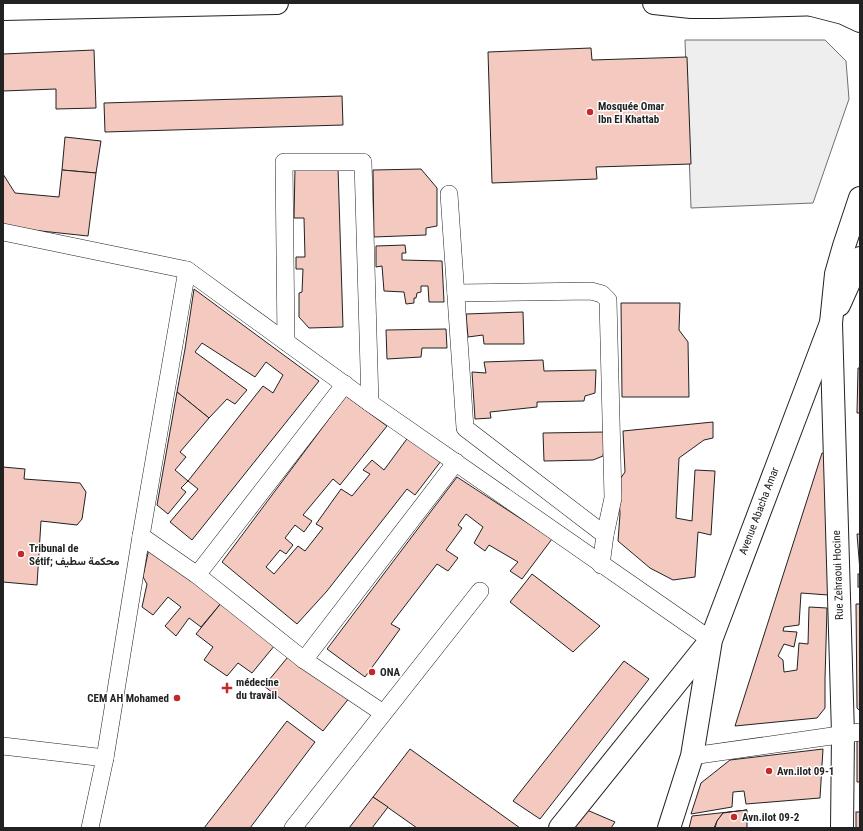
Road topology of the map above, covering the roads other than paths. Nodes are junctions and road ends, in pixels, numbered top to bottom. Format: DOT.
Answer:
graph roads {
  1 [pos="277,3"];
  2 [pos="654,3"];
  3 [pos="860,4"];
  4 [pos="715,5"];
  5 [pos="812,5"];
  6 [pos="3,9"];
  7 [pos="860,21"];
  8 [pos="449,194"];
  9 [pos="860,198"];
  10 [pos="3,232"];
  11 [pos="860,258"];
  12 [pos="187,270"];
  13 [pos="456,293"];
  14 [pos="831,323"];
  15 [pos="286,342"];
  16 [pos="345,384"];
  17 [pos="370,403"];
  18 [pos="456,462"];
  19 [pos="605,535"];
  20 [pos="141,536"];
  21 [pos="601,565"];
  22 [pos="197,575"];
  23 [pos="480,591"];
  24 [pos="711,640"];
  25 [pos="304,660"];
  26 [pos="383,713"];
  27 [pos="851,733"];
  28 [pos="3,746"];
  29 [pos="692,756"];
  30 [pos="105,758"];
  31 [pos="90,828"];
  32 [pos="294,828"];
  33 [pos="560,828"];
  34 [pos="668,828"];
  35 [pos="842,828"];
  1 -- 6 [label="main road"];
  2 -- 4 [label="main road"];
  3 -- 5 [label="main road"];
  4 -- 5 [label="main road"];
  5 -- 7 [label="main road"];
  8 -- 13 [label="street"];
  9 -- 14 [label="main road, Avenue Abacha Amar"];
  10 -- 12 [label="street"];
  11 -- 14 [label="main road"];
  12 -- 15 [label="street"];
  12 -- 20 [label="street"];
  13 -- 19 [label="street"];
  13 -- 19 [label="street"];
  14 -- 24 [label="main road, Avenue Abacha Amar"];
  14 -- 27 [label="main road, Rue Zehraoui Hocine"];
  15 -- 16 [label="street"];
  15 -- 17 [label="street"];
  16 -- 17 [label="street"];
  16 -- 22 [label="street"];
  17 -- 18 [label="street"];
  18 -- 21 [label="street"];
  18 -- 25 [label="street"];
  19 -- 21 [label="street"];
  20 -- 22 [label="street"];
  20 -- 30 [label="street"];
  21 -- 24 [label="street"];
  22 -- 25 [label="street"];
  23 -- 26 [label="street"];
  24 -- 29 [label="main road, Avenue Abacha Amar"];
  24 -- 33 [label="main road"];
  25 -- 26 [label="street"];
  26 -- 32 [label="street"];
  27 -- 29 [label="street"];
  27 -- 35 [label="main road, Rue Zehraoui Hocine"];
  28 -- 30 [label="street"];
  29 -- 34 [label="main road, Avenue Abacha Amar"];
  30 -- 31 [label="street"];
}
